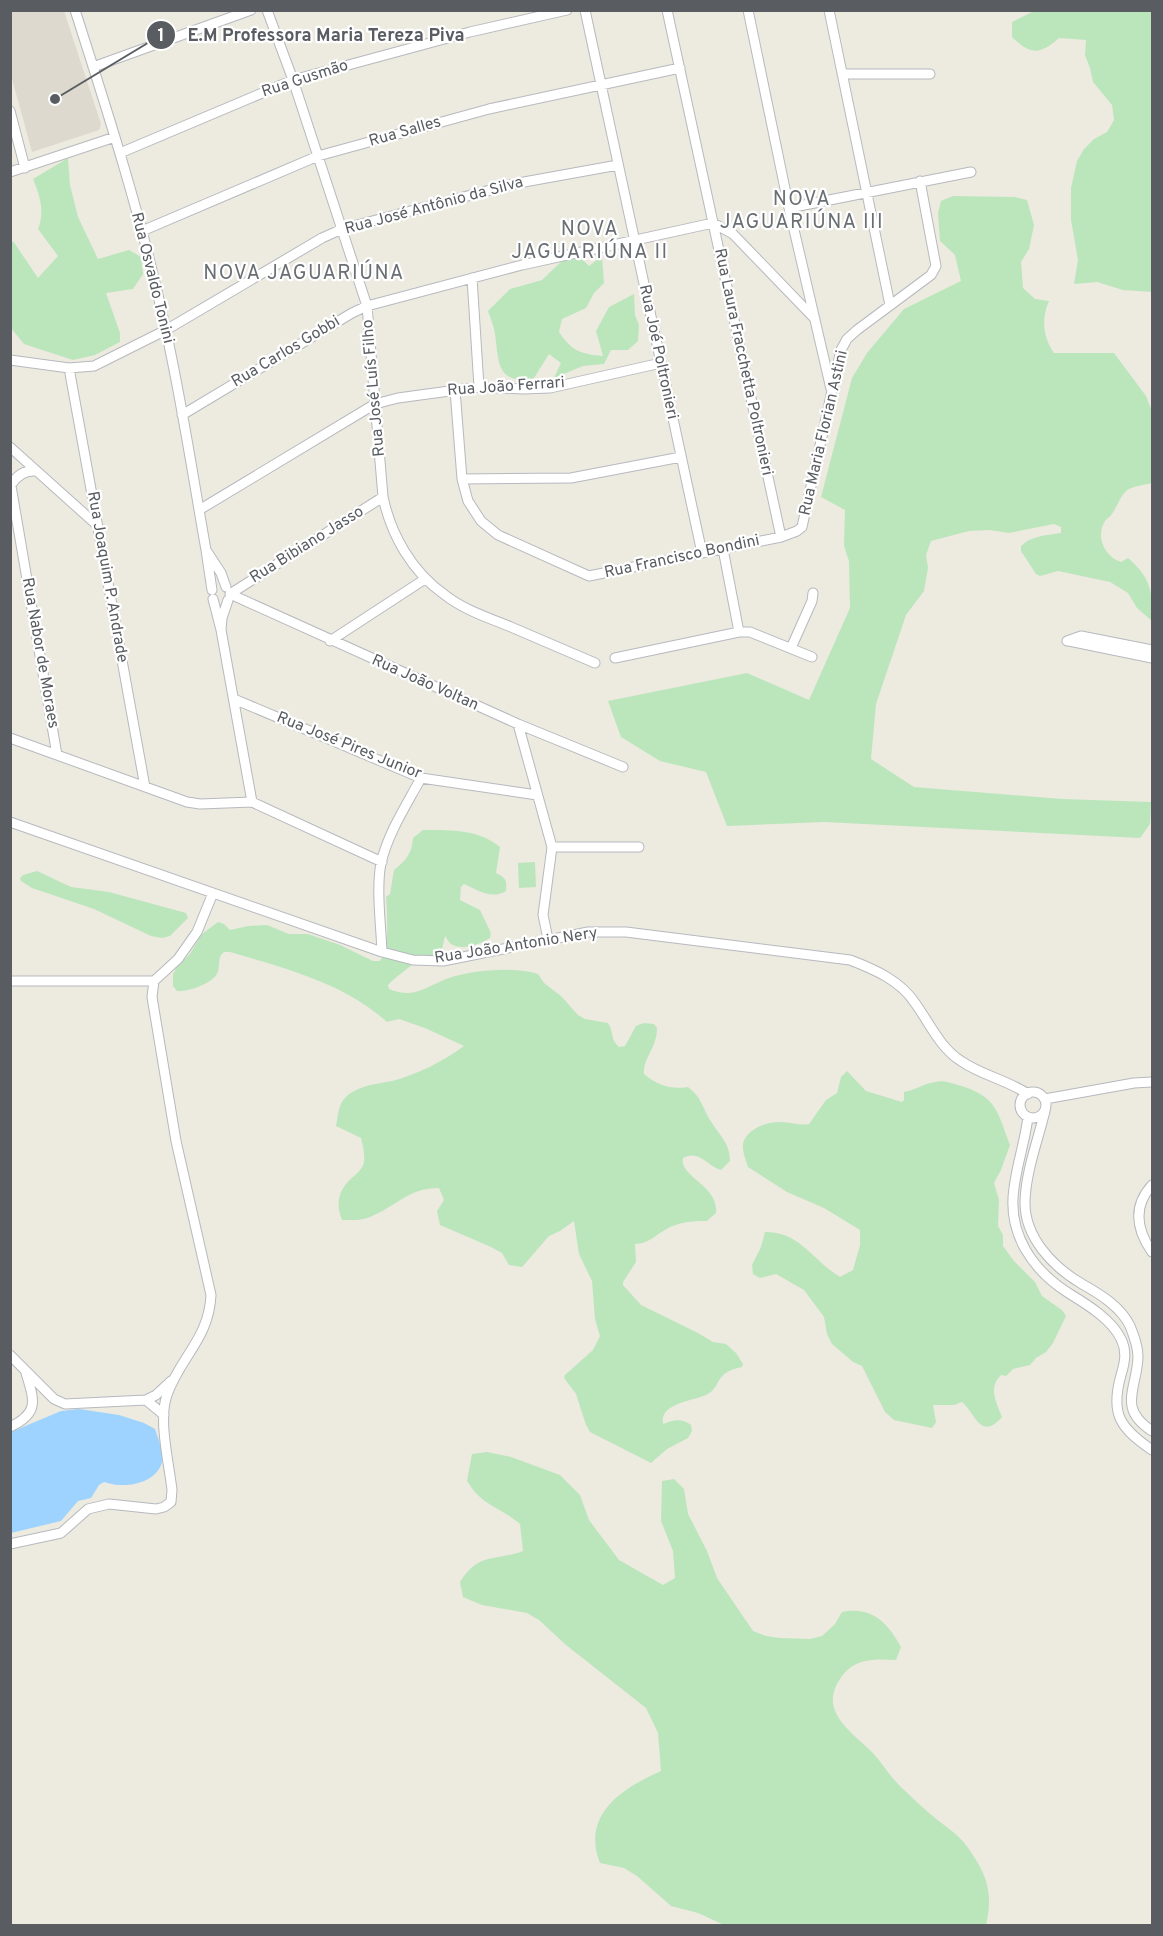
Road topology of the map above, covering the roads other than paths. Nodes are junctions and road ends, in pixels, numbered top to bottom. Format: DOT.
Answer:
graph roads {
  1 [pos="75,10"];
  2 [pos="251,10"];
  3 [pos="267,10"];
  4 [pos="567,10"];
  5 [pos="585,10"];
  6 [pos="667,10"];
  7 [pos="748,10"];
  8 [pos="829,10"];
  9 [pos="93,67"];
  10 [pos="680,68"];
  11 [pos="842,74"];
  12 [pos="930,74"];
  13 [pos="292,80"];
  14 [pos="601,84"];
  15 [pos="10,111"];
  16 [pos="115,137"];
  17 [pos="120,153"];
  18 [pos="318,156"];
  19 [pos="618,165"];
  20 [pos="25,168"];
  21 [pos="10,172"];
  22 [pos="971,172"];
  23 [pos="920,181"];
  24 [pos="867,192"];
  25 [pos="789,208"];
  26 [pos="713,224"];
  27 [pos="342,229"];
  28 [pos="142,231"];
  29 [pos="634,241"];
  30 [pos="472,278"];
  31 [pos="890,305"];
  32 [pos="367,306"];
  33 [pos="815,319"];
  34 [pos="166,330"];
  35 [pos="10,360"];
  36 [pos="661,363"];
  37 [pos="69,368"];
  38 [pos="479,387"];
  39 [pos="455,390"];
  40 [pos="832,392"];
  41 [pos="375,404"];
  42 [pos="182,414"];
  43 [pos="10,447"];
  44 [pos="681,457"];
  45 [pos="36,471"];
  46 [pos="462,479"];
  47 [pos="10,480"];
  48 [pos="11,485"];
  49 [pos="383,496"];
  50 [pos="199,510"];
  51 [pos="98,526"];
  52 [pos="781,537"];
  53 [pos="723,549"];
  54 [pos="206,550"];
  55 [pos="702,553"];
  56 [pos="425,579"];
  57 [pos="813,593"];
  58 [pos="228,594"];
  59 [pos="212,595"];
  60 [pos="220,630"];
  61 [pos="739,632"];
  62 [pos="330,641"];
  63 [pos="790,648"];
  64 [pos="1152,650"];
  65 [pos="812,657"];
  66 [pos="615,658"];
  67 [pos="1152,658"];
  68 [pos="595,663"];
  69 [pos="234,699"];
  70 [pos="518,724"];
  71 [pos="10,738"];
  72 [pos="57,755"];
  73 [pos="622,767"];
  74 [pos="421,778"];
  75 [pos="145,787"];
  76 [pos="537,795"];
  77 [pos="252,802"];
  78 [pos="10,822"];
  79 [pos="552,847"];
  80 [pos="639,847"];
  81 [pos="381,862"];
  82 [pos="213,893"];
  83 [pos="548,939"];
  84 [pos="382,952"];
  85 [pos="10,981"];
  86 [pos="154,981"];
  87 [pos="1152,1082"];
  88 [pos="1028,1094"];
  89 [pos="1045,1099"];
  90 [pos="1045,1111"];
  91 [pos="1028,1117"];
  92 [pos="1152,1185"];
  93 [pos="1152,1252"];
  94 [pos="10,1355"];
  95 [pos="180,1371"];
  96 [pos="26,1372"];
  97 [pos="146,1400"];
  98 [pos="164,1415"];
  99 [pos="10,1427"];
  100 [pos="1152,1431"];
  101 [pos="1152,1450"];
  102 [pos="10,1544"];
  1 -- 9 [label="street, Rua Osvaldo Tonini"];
  2 -- 9 [label="street"];
  3 -- 13 [label="street, Rua José Luís Filho"];
  4 -- 13 [label="street, Rua Gusmão"];
  5 -- 14 [label="street, Rua Joé Poltronieri"];
  6 -- 10 [label="street, Rua Laura Fracchetta Poltronieri"];
  7 -- 25 [label="street"];
  8 -- 11 [label="street"];
  9 -- 16 [label="street, Rua Osvaldo Tonini"];
  10 -- 14 [label="street, Rua Salles"];
  10 -- 26 [label="street, Rua Laura Fracchetta Poltronieri"];
  11 -- 12 [label="street"];
  11 -- 24 [label="street"];
  13 -- 17 [label="street, Rua Gusmão"];
  13 -- 18 [label="street, Rua José Luís Filho"];
  14 -- 18 [label="street, Rua Salles"];
  14 -- 19 [label="street, Rua Joé Poltronieri"];
  15 -- 20 [label="street"];
  16 -- 17 [label="street, Rua Osvaldo Tonini"];
  16 -- 20 [label="street"];
  17 -- 28 [label="street, Rua Osvaldo Tonini"];
  18 -- 27 [label="street, Rua José Luís Filho"];
  18 -- 28 [label="street, Rua Salles"];
  19 -- 27 [label="street, Rua José Antônio da Silva"];
  19 -- 29 [label="street, Rua Joé Poltronieri"];
  20 -- 21 [label="street"];
  22 -- 23 [label="street"];
  23 -- 24 [label="street"];
  23 -- 31 [label="street, Rua Maria Florian Astini"];
  24 -- 25 [label="street"];
  24 -- 31 [label="street"];
  25 -- 33 [label="street"];
  26 -- 29 [label="street, Rua Carlos Gobbi"];
  26 -- 33 [label="street"];
  26 -- 52 [label="street, Rua Laura Fracchetta Poltronieri"];
  27 -- 32 [label="street, Rua José Luís Filho"];
  27 -- 34 [label="street, Rua José Antônio da Silva"];
  28 -- 34 [label="street, Rua Osvaldo Tonini"];
  29 -- 30 [label="street, Rua Carlos Gobbi"];
  29 -- 36 [label="street, Rua Joé Poltronieri"];
  30 -- 32 [label="street, Rua Carlos Gobbi"];
  30 -- 38 [label="street"];
  31 -- 40 [label="street, Rua Maria Florian Astini"];
  32 -- 41 [label="street, Rua José Luís Filho"];
  32 -- 42 [label="street, Rua Carlos Gobbi"];
  33 -- 40 [label="street"];
  34 -- 37 [label="street, Rua José Antônio da Silva"];
  34 -- 42 [label="street, Rua Osvaldo Tonini"];
  35 -- 37 [label="street, Rua José Antônio da Silva"];
  36 -- 38 [label="street, Rua João Ferrari"];
  36 -- 44 [label="street, Rua Joé Poltronieri"];
  37 -- 51 [label="street, Rua Joaquim P. Andrade"];
  38 -- 39 [label="street, Rua João Ferrari"];
  39 -- 41 [label="street, Rua João Ferrari"];
  39 -- 46 [label="street, Rua Francisco Bondini"];
  40 -- 52 [label="street, Rua Maria Florian Astini"];
  41 -- 49 [label="street, Rua José Luís Filho"];
  41 -- 50 [label="street, Rua João Ferrari"];
  42 -- 50 [label="street, Rua Osvaldo Tonini"];
  43 -- 45 [label="street"];
  44 -- 46 [label="street"];
  44 -- 55 [label="street, Rua Joé Poltronieri"];
  45 -- 48 [label="street"];
  45 -- 51 [label="street"];
  46 -- 55 [label="street, Rua Francisco Bondini"];
  47 -- 48 [label="street, Rua Nabor de Moraes"];
  48 -- 72 [label="street, Rua Nabor de Moraes"];
  49 -- 56 [label="street, Rua José Luís Filho"];
  49 -- 58 [label="street, Rua Bibiano Jasso"];
  50 -- 54 [label="street, Rua Osvaldo Tonini"];
  51 -- 75 [label="street, Rua Joaquim P. Andrade"];
  52 -- 53 [label="street, Rua Francisco Bondini"];
  53 -- 55 [label="street, Rua Francisco Bondini"];
  53 -- 61 [label="street"];
  54 -- 58 [label="street, Rua Osvaldo Tonini"];
  54 -- 59 [label="street, Rua Osvaldo Tonini"];
  56 -- 62 [label="street"];
  56 -- 68 [label="street, Rua José Luís Filho"];
  57 -- 63 [label="street"];
  58 -- 59 [label="street"];
  58 -- 59 [label="street"];
  58 -- 60 [label="street, Rua Osvaldo Tonini"];
  58 -- 62 [label="street, Rua João Voltan"];
  59 -- 60 [label="street, Rua Osvaldo Tonini"];
  60 -- 69 [label="street, Rua Osvaldo Tonini"];
  61 -- 63 [label="street"];
  61 -- 66 [label="street"];
  62 -- 70 [label="street, Rua João Voltan"];
  63 -- 65 [label="street"];
  64 -- 67 [label="street"];
  69 -- 74 [label="street, Rua José Pires Junior"];
  69 -- 77 [label="street, Rua Osvaldo Tonini"];
  70 -- 73 [label="street, Rua João Voltan"];
  70 -- 76 [label="street"];
  71 -- 72 [label="street"];
  72 -- 75 [label="street"];
  74 -- 76 [label="street, Rua José Pires Junior"];
  74 -- 81 [label="street"];
  75 -- 77 [label="street"];
  76 -- 79 [label="street"];
  77 -- 81 [label="street"];
  78 -- 82 [label="street, Rua João Antonio Nery"];
  79 -- 80 [label="street"];
  79 -- 83 [label="street"];
  81 -- 84 [label="street"];
  82 -- 84 [label="street, Rua João Antonio Nery"];
  82 -- 86 [label="street"];
  83 -- 84 [label="street, Rua João Antonio Nery"];
  83 -- 88 [label="street, Rua João Antonio Nery"];
  85 -- 86 [label="street"];
  86 -- 95 [label="street"];
  87 -- 89 [label="street"];
  88 -- 89 [label="street"];
  88 -- 91 [label="street"];
  89 -- 90 [label="street"];
  90 -- 91 [label="street"];
  90 -- 100 [label="street"];
  91 -- 101 [label="street"];
  92 -- 93 [label="street"];
  94 -- 96 [label="street"];
  95 -- 97 [label="street"];
  95 -- 98 [label="street"];
  96 -- 97 [label="street"];
  96 -- 99 [label="street"];
  97 -- 98 [label="street"];
  98 -- 102 [label="street"];
}
